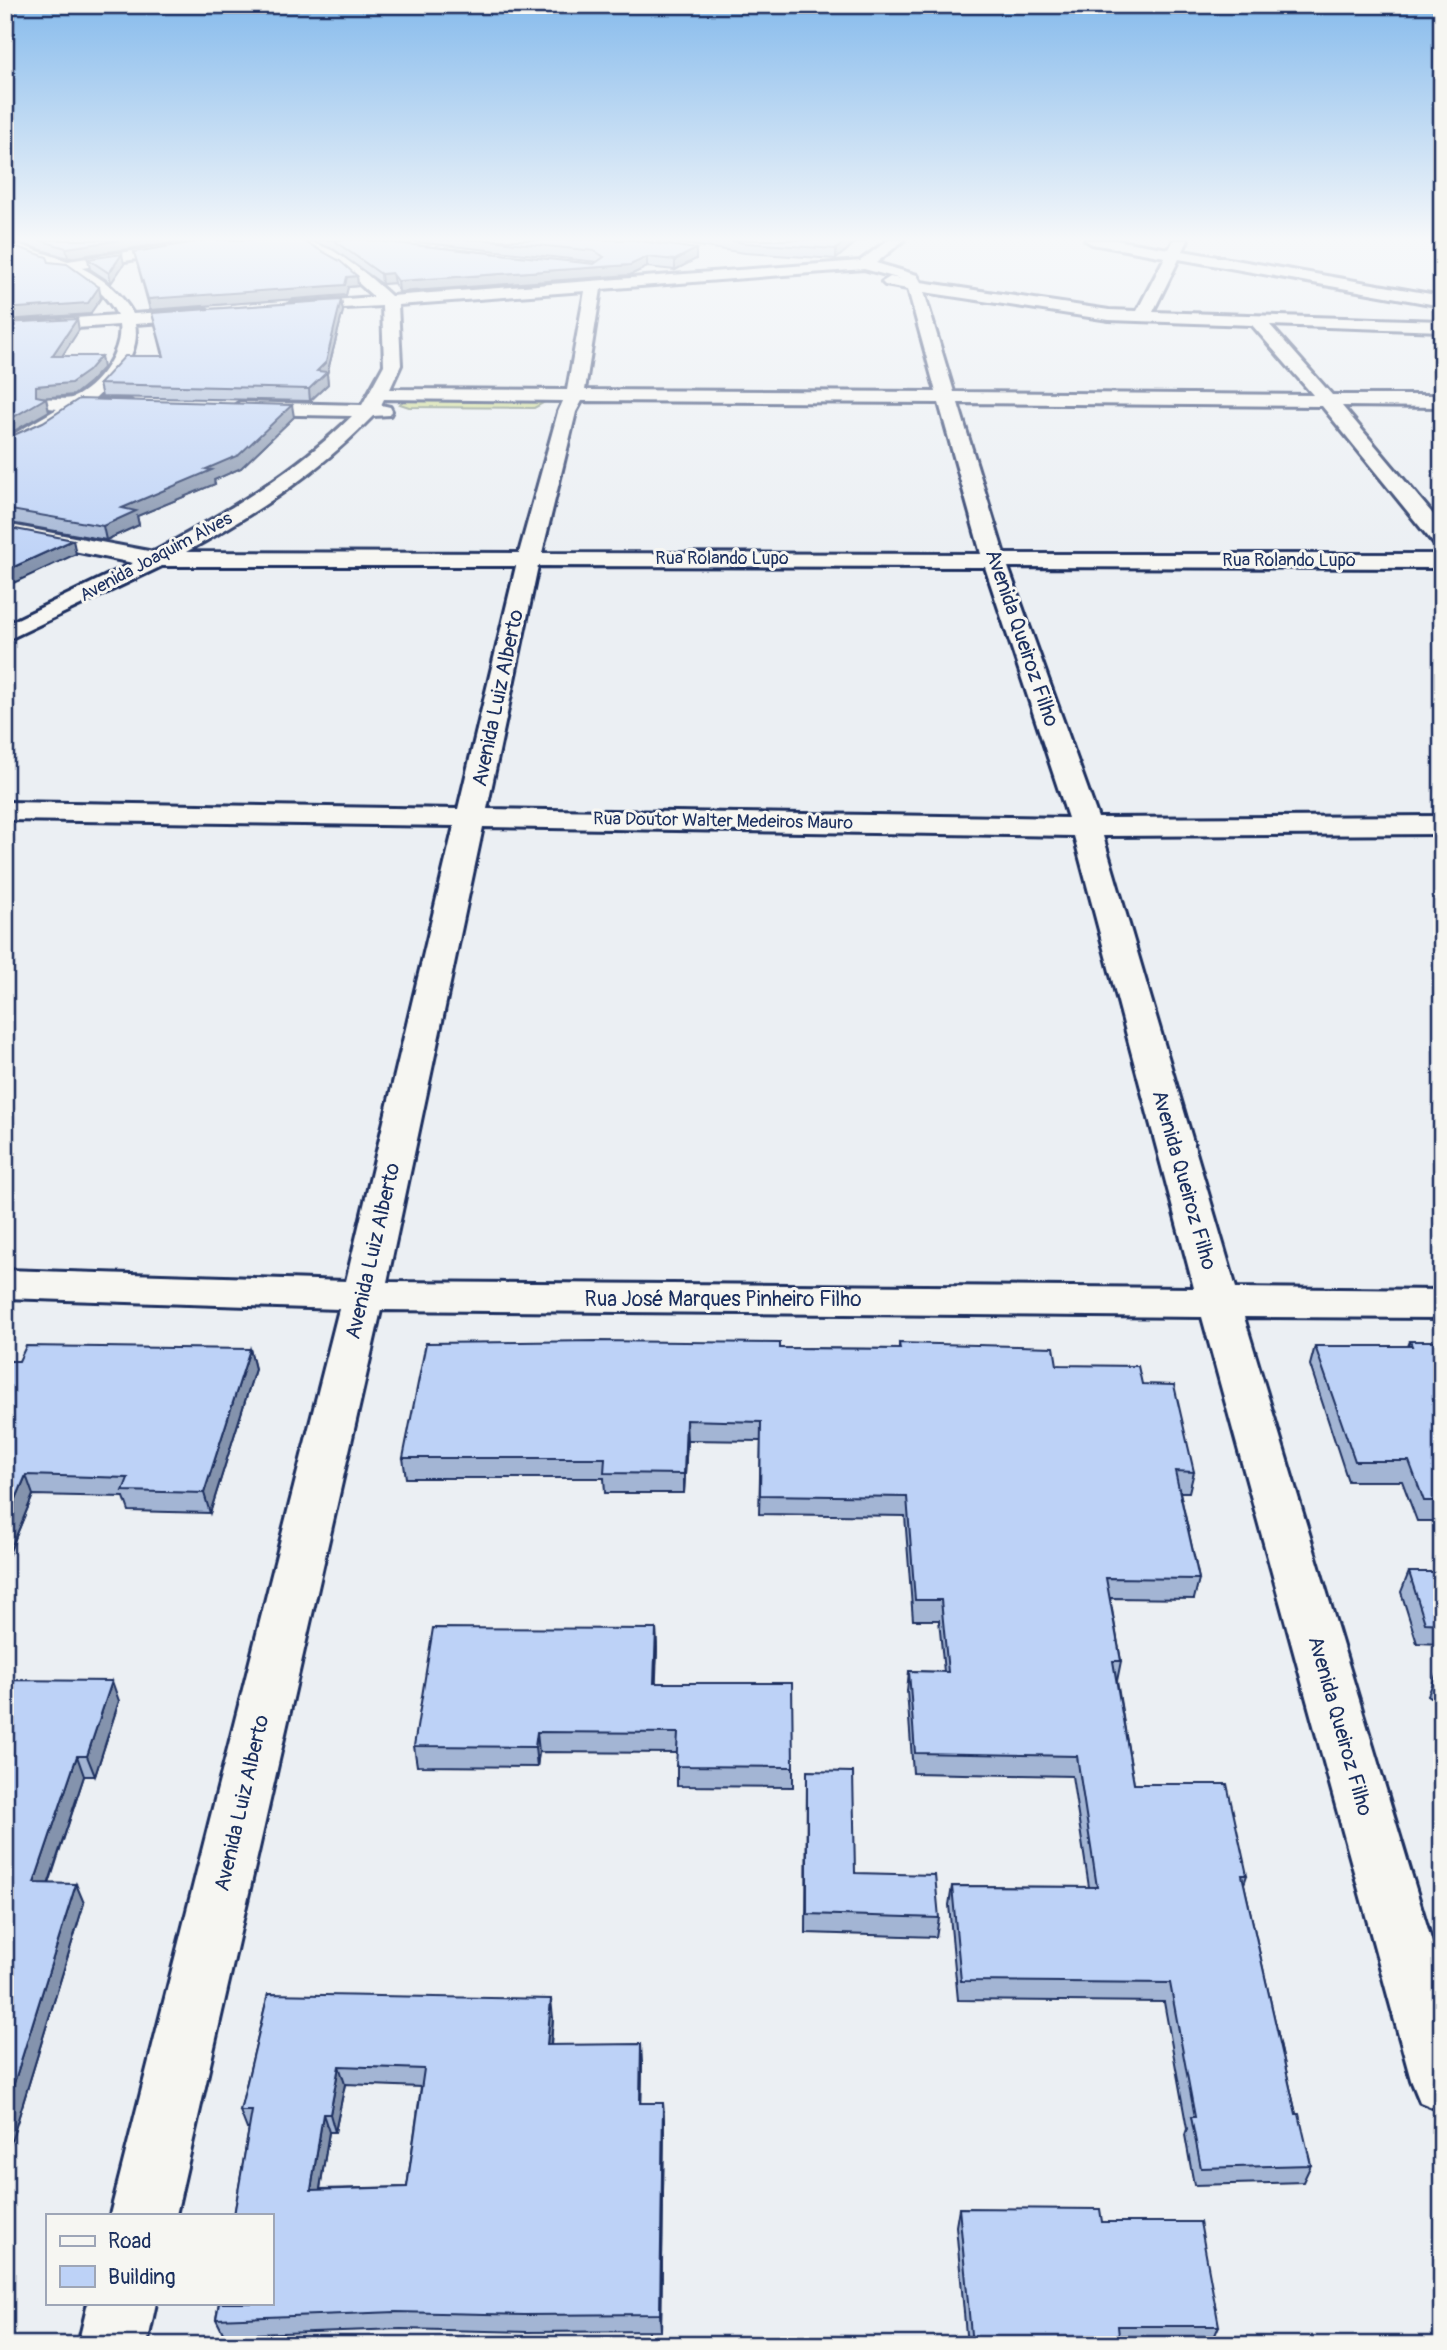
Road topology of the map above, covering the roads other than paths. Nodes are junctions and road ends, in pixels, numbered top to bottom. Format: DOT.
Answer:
graph roads {
  1 [pos="127,350"];
  2 [pos="392,350"];
  3 [pos="583,350"];
  4 [pos="932,350"];
  5 [pos="1283,350"];
  6 [pos="63,389"];
  7 [pos="356,389"];
  8 [pos="381,394"];
  9 [pos="946,399"];
  10 [pos="1328,401"];
  11 [pos="1442,401"];
  12 [pos="48,403"];
  13 [pos="76,404"];
  14 [pos="571,404"];
  15 [pos="146,406"];
  16 [pos="215,407"];
  17 [pos="341,411"];
  18 [pos="368,411"];
  19 [pos="323,427"];
  20 [pos="5,432"];
  21 [pos="304,443"];
  22 [pos="5,447"];
  23 [pos="5,530"];
  24 [pos="1442,539"];
  25 [pos="124,555"];
  26 [pos="529,558"];
  27 [pos="156,559"];
  28 [pos="994,559"];
  29 [pos="1442,561"];
  30 [pos="7,629"];
  31 [pos="5,811"];
  32 [pos="472,817"];
  33 [pos="1442,825"];
  34 [pos="1086,827"];
  35 [pos="5,1284"];
  36 [pos="363,1296"];
  37 [pos="1219,1303"];
  38 [pos="1442,1304"];
  39 [pos="1442,2080"];
  40 [pos="143,2214"];
  41 [pos="122,2304"];
  42 [pos="112,2345"];
  1 -- 13 [label="street"];
  2 -- 8 [label="street, Avenida Joaquim Alves"];
  3 -- 14 [label="street, Avenida Luiz Alberto"];
  4 -- 9 [label="street, Avenida Queiroz Filho"];
  5 -- 10 [label="street"];
  6 -- 12 [label="street"];
  7 -- 17 [label="street"];
  8 -- 14 [label="street"];
  8 -- 18 [label="street, Avenida Joaquim Alves"];
  9 -- 10 [label="street"];
  9 -- 14 [label="street"];
  9 -- 28 [label="street, Avenida Queiroz Filho"];
  10 -- 11 [label="street"];
  10 -- 24 [label="street"];
  12 -- 13 [label="street"];
  12 -- 20 [label="street"];
  13 -- 15 [label="street"];
  13 -- 22 [label="street"];
  14 -- 18 [label="street"];
  14 -- 26 [label="street, Avenida Luiz Alberto"];
  16 -- 17 [label="street"];
  17 -- 18 [label="street"];
  17 -- 19 [label="street"];
  18 -- 27 [label="street, Avenida Joaquim Alves"];
  21 -- 25 [label="street, Avenida Joaquim Alves"];
  23 -- 25 [label="street, Rua Rolando Lupo"];
  25 -- 27 [label="street, Rua Rolando Lupo"];
  25 -- 30 [label="street, Avenida Joaquim Alves"];
  26 -- 27 [label="street, Rua Rolando Lupo"];
  26 -- 28 [label="street, Rua Rolando Lupo"];
  26 -- 32 [label="street, Avenida Luiz Alberto"];
  27 -- 30 [label="street, Avenida Joaquim Alves"];
  28 -- 29 [label="street, Rua Rolando Lupo"];
  28 -- 34 [label="street, Avenida Queiroz Filho"];
  31 -- 32 [label="street, Rua Doutor Walter Medeiros Mauro"];
  32 -- 34 [label="street, Rua Doutor Walter Medeiros Mauro"];
  32 -- 36 [label="street, Avenida Luiz Alberto"];
  33 -- 34 [label="street, Rua Doutor Walter Medeiros Mauro"];
  34 -- 37 [label="street, Avenida Queiroz Filho"];
  35 -- 36 [label="street, Rua José Marques Pinheiro Filho"];
  36 -- 37 [label="street, Rua José Marques Pinheiro Filho"];
  36 -- 40 [label="street, Avenida Luiz Alberto"];
  37 -- 38 [label="street, Rua José Marques Pinheiro Filho"];
  37 -- 39 [label="street, Avenida Queiroz Filho"];
  41 -- 42 [label="street"];
}
